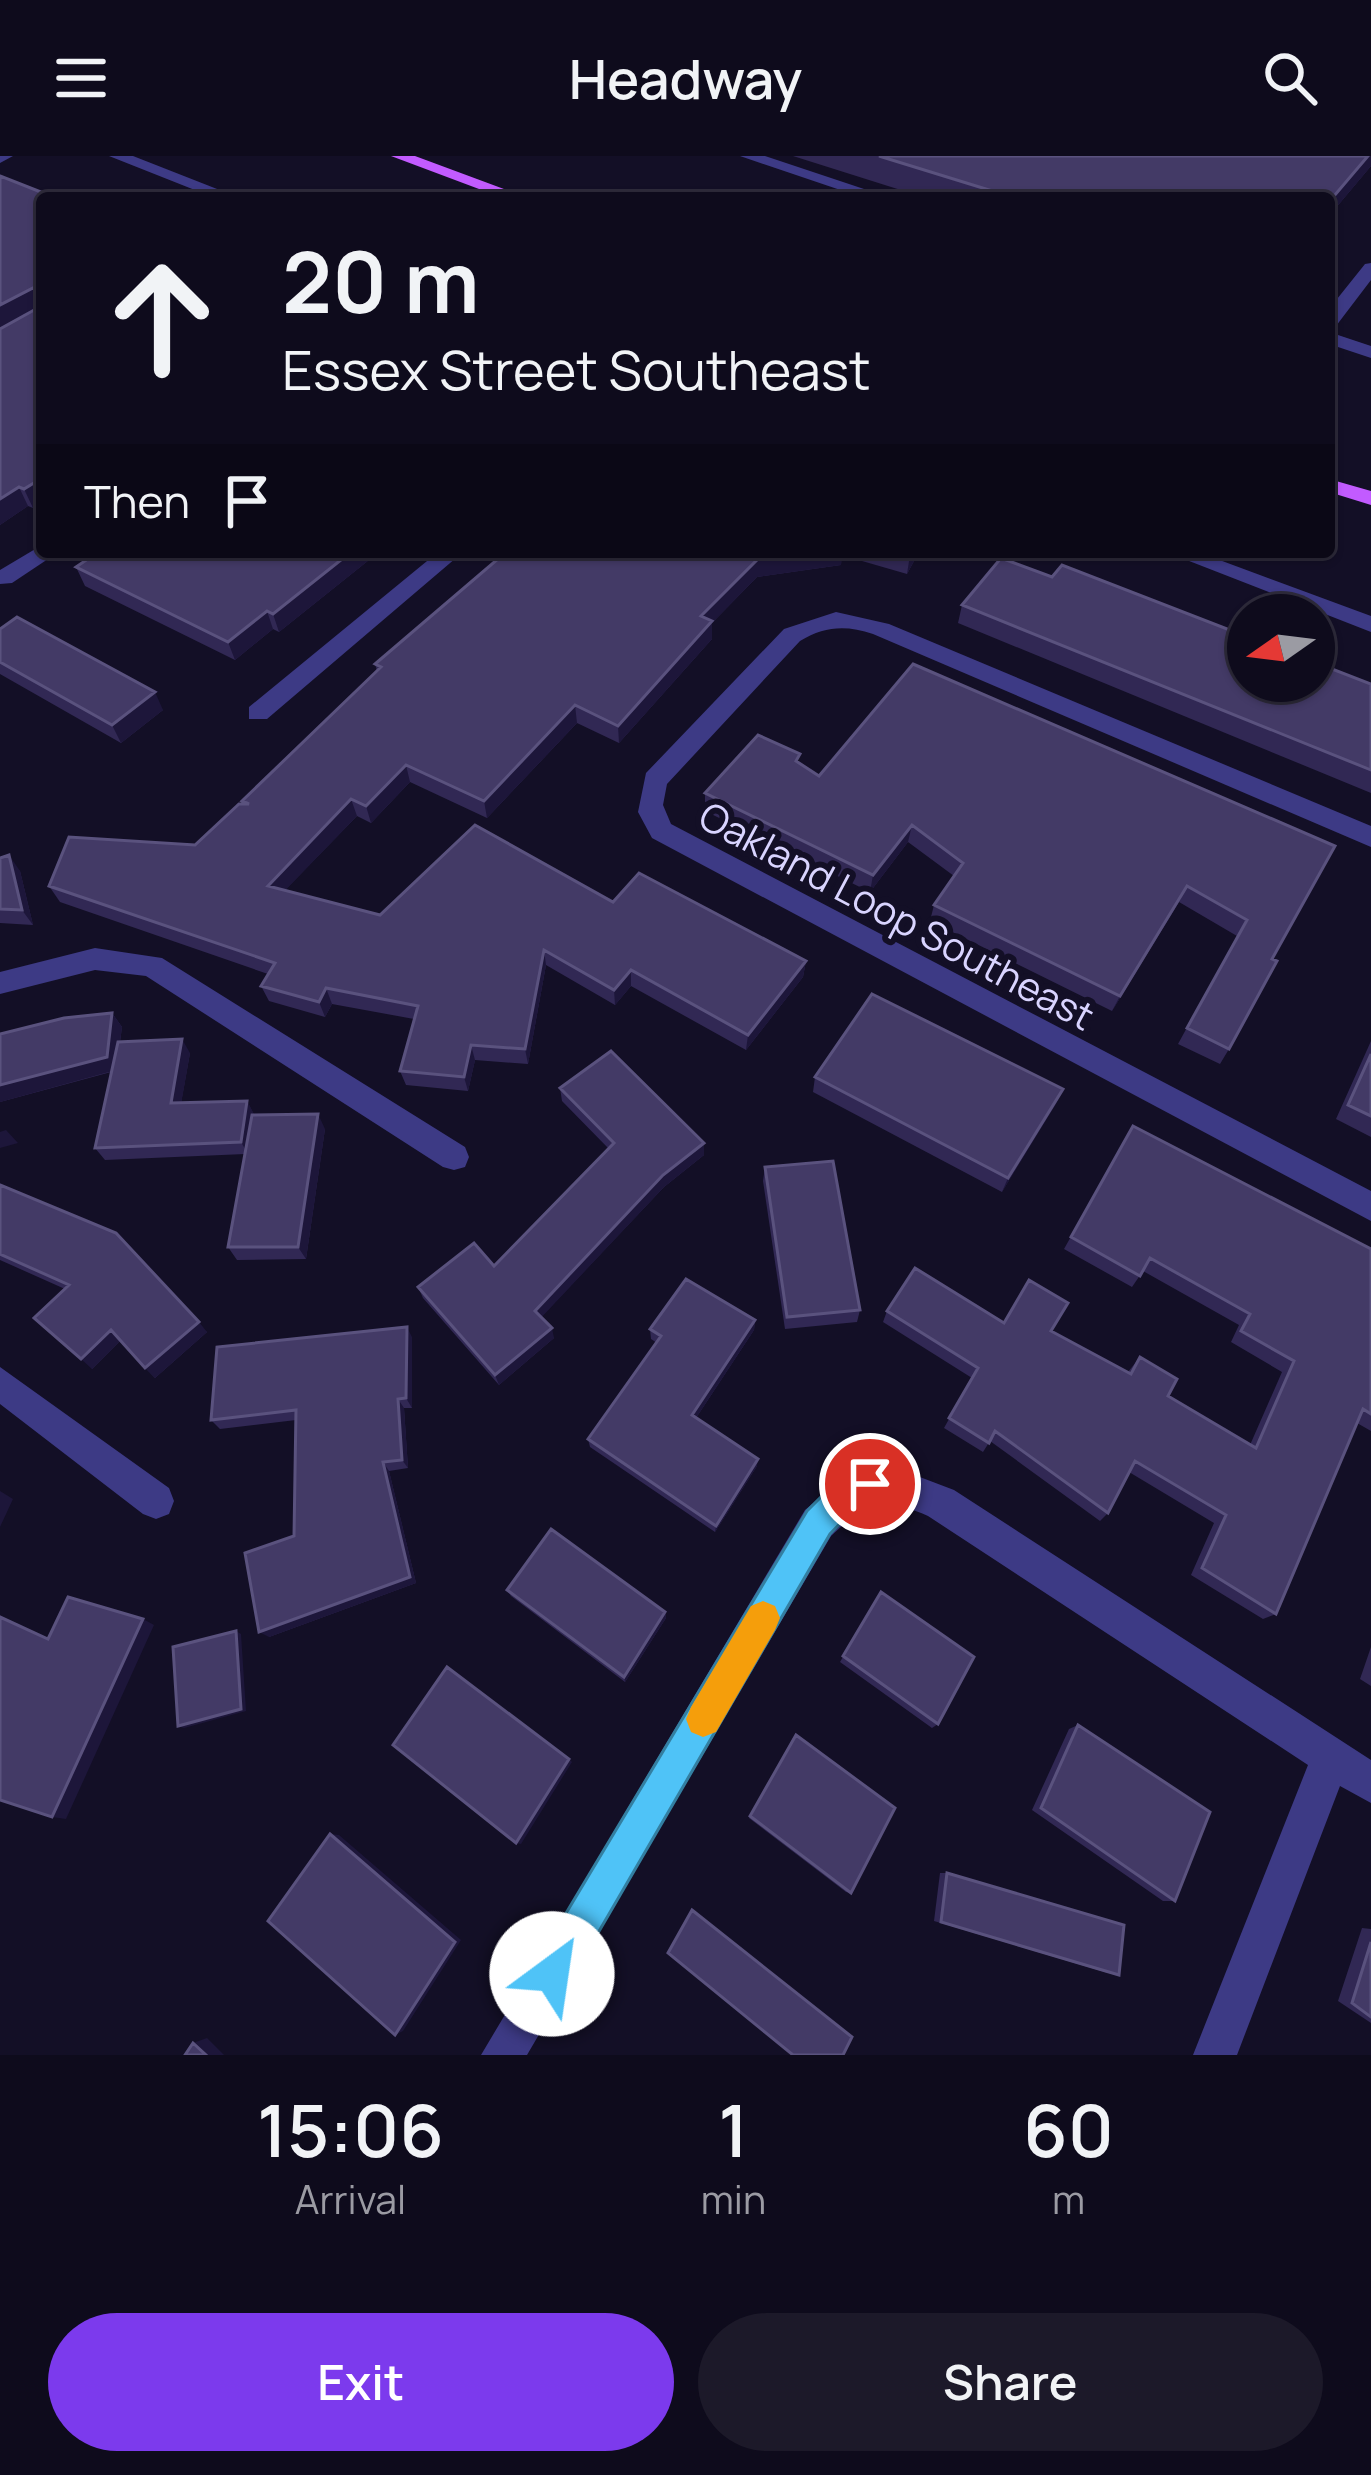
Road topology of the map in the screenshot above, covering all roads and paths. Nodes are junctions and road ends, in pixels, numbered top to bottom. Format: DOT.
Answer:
graph roads {
  1 [pos="117,156"];
  2 [pos="399,156"];
  3 [pos="748,156"];
  4 [pos="215,192"];
  5 [pos="501,192"];
  6 [pos="862,192"];
  7 [pos="1371,268"];
  8 [pos="1335,314"];
  9 [pos="1335,340"];
  10 [pos="1371,352"];
  11 [pos="1335,487"];
  12 [pos="1371,498"];
  13 [pos="36,557"];
  14 [pos="445,558"];
  15 [pos="1193,558"];
  16 [pos="4,578"];
  17 [pos="1371,624"];
  18 [pos="258,712"];
  19 [pos="1371,837"];
  20 [pos="0,983"];
  21 [pos="454,1157"];
  22 [pos="1371,1207"];
  23 [pos="0,1383"];
  24 [pos="156,1501"];
  25 [pos="1330,1757"];
  26 [pos="1371,1783"];
  27 [pos="503,2055"];
  28 [pos="1215,2055"];
  1 -- 4 [label="street"];
  2 -- 5 [label="main road"];
  3 -- 6 [label="street"];
  7 -- 8 [label="street"];
  9 -- 10 [label="street"];
  11 -- 12 [label="main road"];
  13 -- 16 [label="street"];
  14 -- 18 [label="street"];
  15 -- 17 [label="street"];
  19 -- 22 [label="street, Oakland Loop Southeast"];
  20 -- 21 [label="street"];
  23 -- 24 [label="street"];
  25 -- 26 [label="street"];
  25 -- 27 [label="street"];
  25 -- 28 [label="street"];
}
